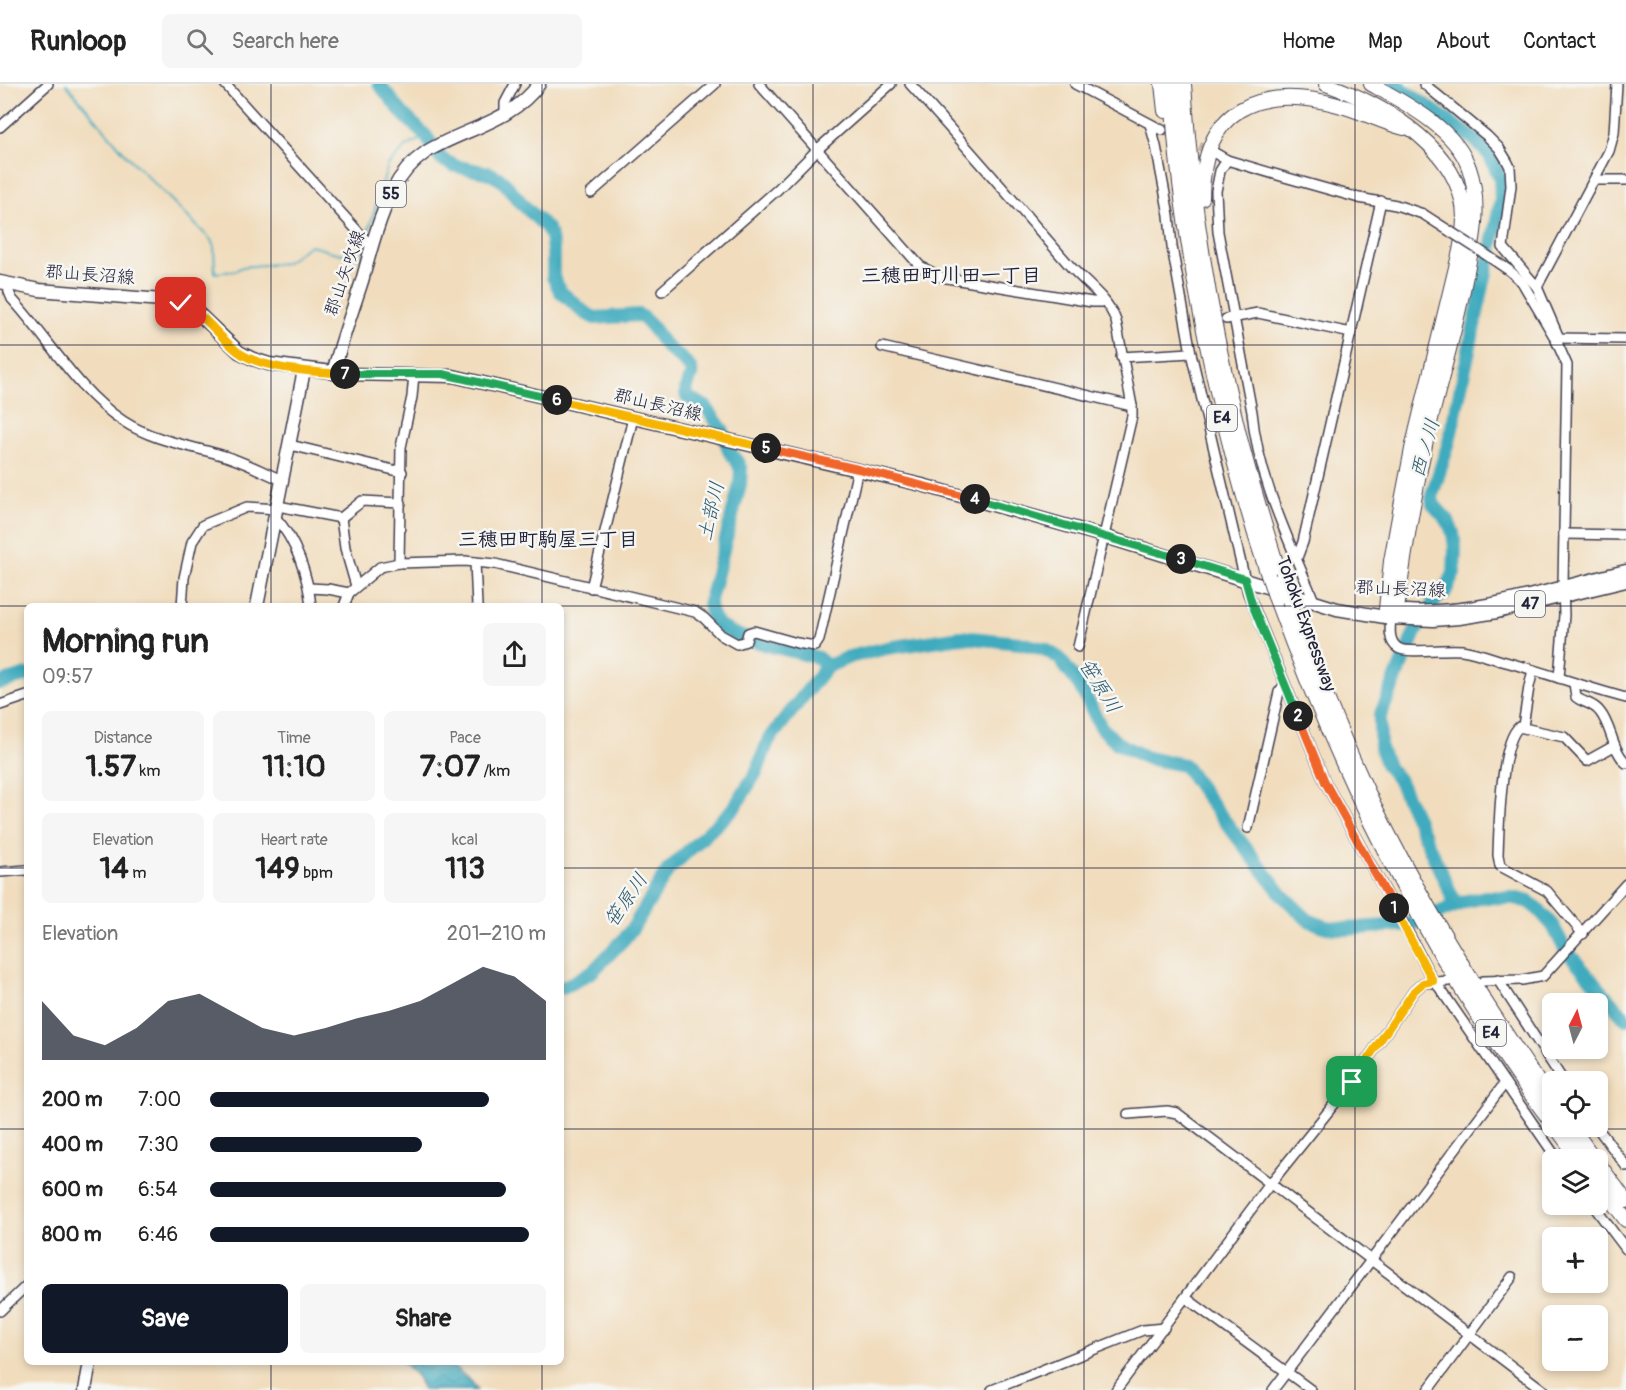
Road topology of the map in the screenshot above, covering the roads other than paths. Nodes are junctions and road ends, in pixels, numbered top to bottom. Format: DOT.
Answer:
graph roads {
  1 [pos="48,84"];
  2 [pos="225,84"];
  3 [pos="515,84"];
  4 [pos="539,84"];
  5 [pos="715,84"];
  6 [pos="759,84"];
  7 [pos="891,84"];
  8 [pos="910,84"];
  9 [pos="1075,84"];
  10 [pos="1162,84"];
  11 [pos="1172,84"];
  12 [pos="1184,84"];
  13 [pos="1326,84"];
  14 [pos="1347,84"];
  15 [pos="1371,84"];
  16 [pos="1424,84"];
  17 [pos="1617,84"];
  18 [pos="505,114"];
  19 [pos="1150,124"];
  20 [pos="0,127"];
  21 [pos="1408,129"];
  22 [pos="1162,130"];
  23 [pos="818,149"];
  24 [pos="1213,152"];
  25 [pos="1227,160"];
  26 [pos="1472,179"];
  27 [pos="1595,180"];
  28 [pos="1626,180"];
  29 [pos="591,193"];
  30 [pos="1381,201"];
  31 [pos="372,247"];
  32 [pos="1191,258"];
  33 [pos="4,284"];
  34 [pos="1537,287"];
  35 [pos="662,291"];
  36 [pos="1105,302"];
  37 [pos="1231,318"];
  38 [pos="1352,333"];
  39 [pos="1557,338"];
  40 [pos="1626,339"];
  41 [pos="882,347"];
  42 [pos="1220,351"];
  43 [pos="1191,353"];
  44 [pos="1121,357"];
  45 [pos="303,370"];
  46 [pos="333,373"];
  47 [pos="414,374"];
  48 [pos="1132,406"];
  49 [pos="633,418"];
  50 [pos="290,445"];
  51 [pos="858,469"];
  52 [pos="402,472"];
  53 [pos="282,480"];
  54 [pos="401,503"];
  55 [pos="277,510"];
  56 [pos="341,518"];
  57 [pos="1564,534"];
  58 [pos="1103,536"];
  59 [pos="1626,536"];
  60 [pos="1297,558"];
  61 [pos="475,562"];
  62 [pos="399,563"];
  63 [pos="1626,571"];
  64 [pos="1274,577"];
  65 [pos="1245,579"];
  66 [pos="1626,581"];
  67 [pos="309,588"];
  68 [pos="591,588"];
  69 [pos="353,590"];
  70 [pos="1563,591"];
  71 [pos="1314,601"];
  72 [pos="182,603"];
  73 [pos="258,603"];
  74 [pos="311,603"];
  75 [pos="346,603"];
  76 [pos="477,603"];
  77 [pos="1391,612"];
  78 [pos="1078,647"];
  79 [pos="1533,670"];
  80 [pos="1559,678"];
  81 [pos="1574,683"];
  82 [pos="1285,684"];
  83 [pos="24,697"];
  84 [pos="1626,698"];
  85 [pos="0,705"];
  86 [pos="1523,726"];
  87 [pos="1614,746"];
  88 [pos="1626,763"];
  89 [pos="1248,828"];
  90 [pos="24,870"];
  91 [pos="0,872"];
  92 [pos="1625,888"];
  93 [pos="1581,935"];
  94 [pos="1498,980"];
  95 [pos="1433,981"];
  96 [pos="1449,981"];
  97 [pos="1483,981"];
  98 [pos="1557,1071"];
  99 [pos="1505,1083"];
  100 [pos="1542,1087"];
  101 [pos="1542,1108"];
  102 [pos="1128,1114"];
  103 [pos="1604,1137"];
  104 [pos="1550,1149"];
  105 [pos="1626,1166"];
  106 [pos="1608,1177"];
  107 [pos="1270,1184"];
  108 [pos="1608,1196"];
  109 [pos="1626,1201"];
  110 [pos="1600,1215"];
  111 [pos="1626,1220"];
  112 [pos="1626,1249"];
  113 [pos="1372,1260"];
  114 [pos="1512,1277"];
  115 [pos="24,1288"];
  116 [pos="1186,1298"];
  117 [pos="0,1311"];
  118 [pos="1164,1328"];
  119 [pos="1470,1332"];
  120 [pos="89,1365"];
  121 [pos="1287,1372"];
  122 [pos="85,1390"];
  123 [pos="992,1390"];
  124 [pos="1116,1390"];
  125 [pos="1274,1390"];
  126 [pos="1311,1390"];
  127 [pos="1428,1390"];
  128 [pos="1544,1390"];
  1 -- 20 [label="street"];
  2 -- 31 [label="street"];
  3 -- 18 [label="street"];
  4 -- 18 [label="main road, 郡山矢吹線 / 55"];
  5 -- 29 [label="street"];
  6 -- 23 [label="street"];
  7 -- 23 [label="street"];
  8 -- 36 [label="street"];
  9 -- 19 [label="street"];
  10 -- 32 [label="highway"];
  11 -- 32 [label="highway, Tohoku Expressway / E4"];
  12 -- 42 [label="highway, Tohoku Expressway / E4"];
  13 -- 21 [label="highway"];
  14 -- 26 [label="highway"];
  15 -- 26 [label="highway"];
  16 -- 34 [label="street"];
  17 -- 27 [label="street"];
  18 -- 31 [label="main road, 郡山矢吹線 / 55"];
  19 -- 22 [label="street"];
  19 -- 43 [label="street"];
  21 -- 42 [label="highway"];
  21 -- 77 [label="highway"];
  23 -- 35 [label="street"];
  23 -- 36 [label="street"];
  24 -- 25 [label="street"];
  25 -- 30 [label="street"];
  25 -- 37 [label="street"];
  26 -- 77 [label="highway"];
  27 -- 28 [label="street"];
  27 -- 34 [label="street"];
  30 -- 38 [label="street"];
  30 -- 39 [label="street, bridge"];
  31 -- 46 [label="main road, 郡山矢吹線 / 55"];
  32 -- 64 [label="highway, Tohoku Expressway / E4"];
  33 -- 45 [label="main road, 郡山長沼線 / 47"];
  33 -- 53 [label="street"];
  34 -- 39 [label="street"];
  36 -- 44 [label="street"];
  37 -- 38 [label="street"];
  37 -- 60 [label="street"];
  38 -- 60 [label="street"];
  39 -- 40 [label="street"];
  39 -- 57 [label="street"];
  41 -- 48 [label="street"];
  42 -- 64 [label="highway, Tohoku Expressway / E4"];
  43 -- 44 [label="street"];
  43 -- 65 [label="street"];
  44 -- 48 [label="street"];
  45 -- 46 [label="main road, 郡山長沼線 / 47"];
  45 -- 50 [label="main road"];
  46 -- 47 [label="main road, 郡山長沼線 / 47"];
  47 -- 49 [label="main road, 郡山長沼線 / 47"];
  47 -- 52 [label="street"];
  48 -- 58 [label="street"];
  49 -- 51 [label="main road, 郡山長沼線 / 47"];
  49 -- 68 [label="street"];
  50 -- 52 [label="street"];
  50 -- 53 [label="main road"];
  51 -- 58 [label="main road, 郡山長沼線 / 47"];
  51 -- 68 [label="street"];
  52 -- 54 [label="street"];
  53 -- 55 [label="main road"];
  54 -- 56 [label="street"];
  54 -- 62 [label="street"];
  55 -- 56 [label="street"];
  55 -- 67 [label="street"];
  55 -- 72 [label="street"];
  55 -- 73 [label="main road"];
  56 -- 69 [label="street"];
  57 -- 59 [label="street"];
  57 -- 70 [label="street"];
  58 -- 65 [label="main road, 郡山長沼線 / 47"];
  58 -- 78 [label="street"];
  60 -- 71 [label="street"];
  61 -- 62 [label="street"];
  61 -- 68 [label="street"];
  61 -- 76 [label="street"];
  62 -- 69 [label="street"];
  63 -- 70 [label="main road, 郡山長沼線 / 47"];
  64 -- 100 [label="highway, Tohoku Expressway / E4, bridge"];
  64 -- 101 [label="highway, Tohoku Expressway / E4, bridge"];
  65 -- 71 [label="main road, 郡山長沼線 / 47"];
  65 -- 82 [label="street"];
  66 -- 70 [label="main road, 郡山長沼線 / 47"];
  67 -- 69 [label="street"];
  67 -- 74 [label="street"];
  69 -- 75 [label="street"];
  70 -- 77 [label="main road, 郡山長沼線 / 47"];
  70 -- 80 [label="street"];
  71 -- 77 [label="main road, 郡山長沼線 / 47"];
  77 -- 79 [label="street"];
  79 -- 80 [label="street"];
  79 -- 86 [label="street"];
  80 -- 81 [label="street"];
  81 -- 84 [label="street"];
  81 -- 87 [label="street"];
  82 -- 89 [label="street"];
  82 -- 95 [label="street"];
  83 -- 85 [label="street"];
  86 -- 87 [label="street"];
  86 -- 93 [label="street"];
  87 -- 88 [label="street"];
  90 -- 91 [label="street"];
  92 -- 93 [label="street"];
  93 -- 94 [label="street"];
  94 -- 97 [label="street"];
  94 -- 98 [label="street"];
  95 -- 96 [label="street"];
  95 -- 99 [label="street"];
  95 -- 107 [label="street"];
  99 -- 104 [label="street"];
  99 -- 113 [label="street"];
  102 -- 107 [label="street"];
  103 -- 105 [label="street"];
  106 -- 109 [label="highway"];
  107 -- 113 [label="street"];
  107 -- 116 [label="street"];
  108 -- 111 [label="highway"];
  110 -- 112 [label="street"];
  113 -- 119 [label="street"];
  113 -- 121 [label="street"];
  114 -- 119 [label="street"];
  115 -- 117 [label="street"];
  116 -- 118 [label="street"];
  116 -- 121 [label="street"];
  118 -- 123 [label="street"];
  118 -- 124 [label="street"];
  119 -- 127 [label="street"];
  119 -- 128 [label="street"];
  120 -- 122 [label="main road"];
  121 -- 125 [label="street"];
  121 -- 126 [label="street"];
}
